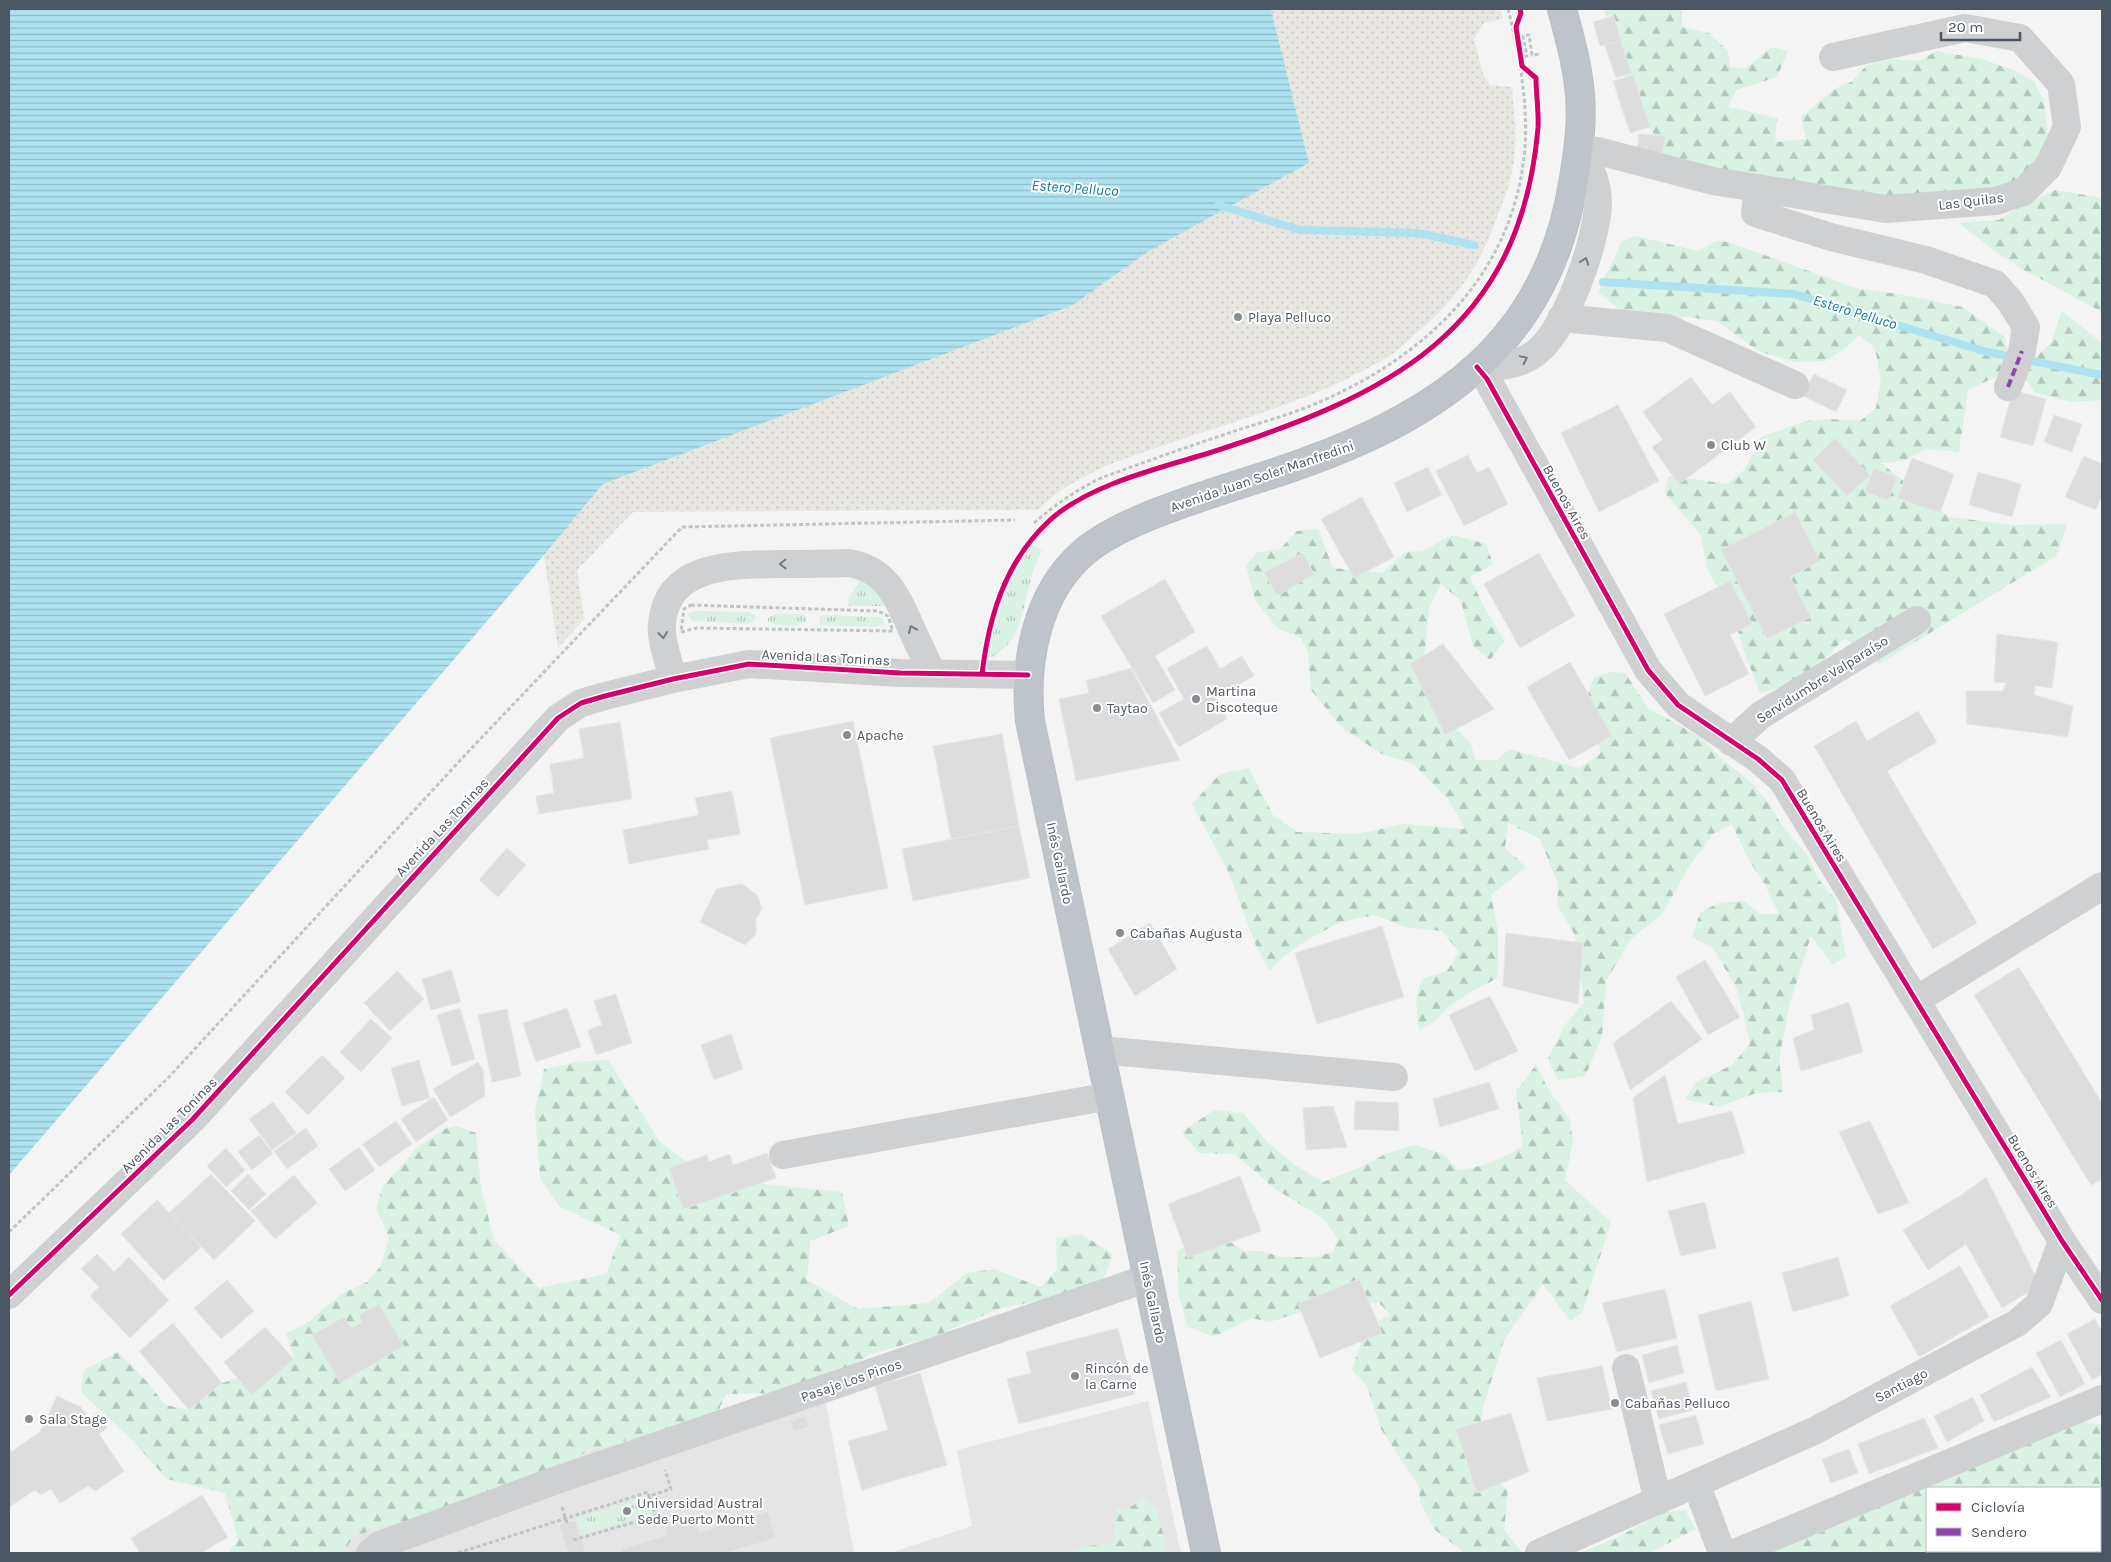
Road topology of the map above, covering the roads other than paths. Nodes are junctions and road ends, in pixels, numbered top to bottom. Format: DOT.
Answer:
graph roads {
  1 [pos="1562,9"];
  2 [pos="1833,57"];
  3 [pos="1579,149"];
  4 [pos="1758,188"];
  5 [pos="1561,318"];
  6 [pos="1477,367"];
  7 [pos="2014,371"];
  8 [pos="1795,386"];
  9 [pos="1917,620"];
  10 [pos="932,674"];
  11 [pos="1028,675"];
  12 [pos="673,679"];
  13 [pos="1731,742"];
  14 [pos="2102,886"];
  15 [pos="1916,1000"];
  16 [pos="1100,1050"];
  17 [pos="1394,1077"];
  18 [pos="1110,1096"];
  19 [pos="783,1156"];
  20 [pos="2062,1241"];
  21 [pos="1148,1278"];
  22 [pos="9,1294"];
  23 [pos="2102,1300"];
  24 [pos="1626,1368"];
  25 [pos="2102,1399"];
  26 [pos="1696,1483"];
  27 [pos="1658,1500"];
  28 [pos="370,1553"];
  29 [pos="1206,1553"];
  30 [pos="1538,1553"];
  31 [pos="1722,1553"];
  32 [pos="1735,1553"];
  1 -- 3 [label="highway, Avenida Juan Soler Manfredini"];
  2 -- 4 [label="street, Las Quilas"];
  3 -- 4 [label="street, Las Quilas"];
  5 -- 3 [label="street, one-way"];
  3 -- 6 [label="highway, Avenida Juan Soler Manfredini"];
  4 -- 7 [label="street"];
  6 -- 5 [label="street, one-way"];
  5 -- 8 [label="street"];
  6 -- 11 [label="highway, Avenida Juan Soler Manfredini"];
  6 -- 13 [label="street, Buenos Aires"];
  9 -- 13 [label="street, Servidumbre Valparaíso"];
  10 -- 11 [label="street, Avenida Las Toninas"];
  10 -- 12 [label="street, Avenida Las Toninas"];
  10 -- 12 [label="street, one-way"];
  11 -- 16 [label="highway, Inés Gallardo"];
  12 -- 22 [label="street, Avenida Las Toninas"];
  13 -- 15 [label="street, Buenos Aires"];
  14 -- 15 [label="street"];
  15 -- 20 [label="street, Buenos Aires"];
  16 -- 17 [label="street"];
  16 -- 18 [label="highway, Inés Gallardo"];
  18 -- 19 [label="street"];
  18 -- 21 [label="highway, Inés Gallardo"];
  20 -- 23 [label="street, Buenos Aires"];
  20 -- 26 [label="street, Santiago"];
  21 -- 28 [label="street, Pasaje Los Pinos"];
  21 -- 29 [label="highway, Inés Gallardo"];
  24 -- 27 [label="street"];
  25 -- 32 [label="street"];
  26 -- 27 [label="street, Santiago"];
  26 -- 31 [label="street"];
  27 -- 30 [label="street, Santiago"];
}
